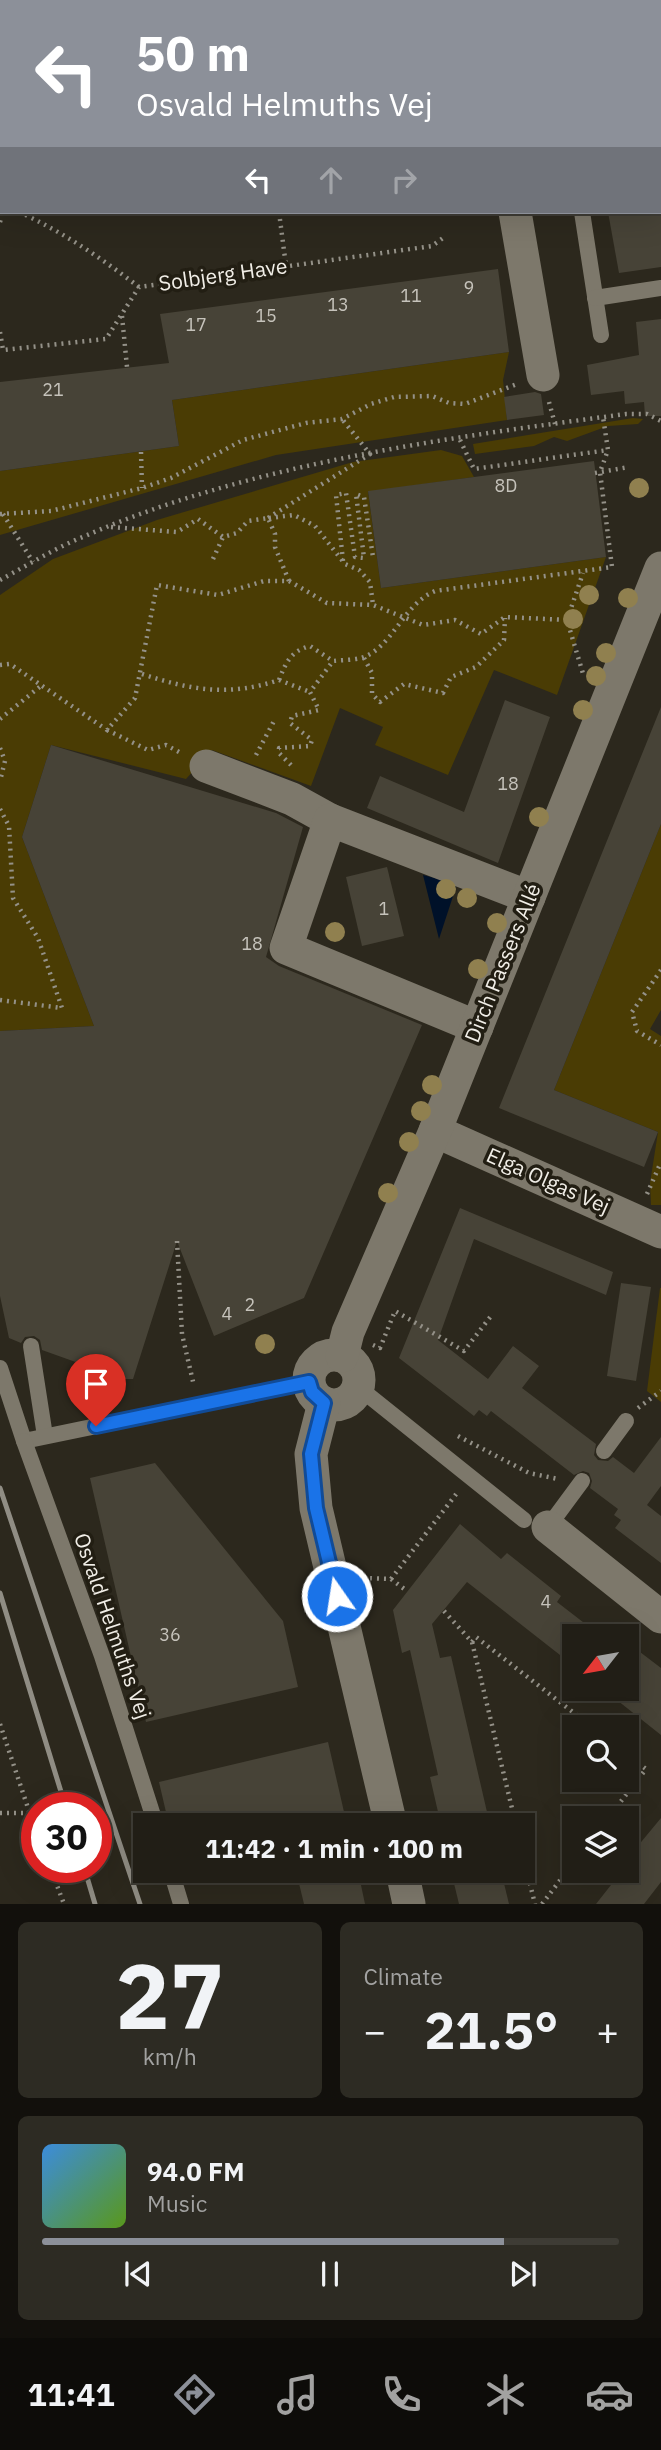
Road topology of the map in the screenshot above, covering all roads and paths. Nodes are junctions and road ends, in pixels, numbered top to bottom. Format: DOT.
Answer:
graph roads {
  1 [pos="23,214"];
  2 [pos="279,214"];
  3 [pos="515,214"];
  4 [pos="582,214"];
  5 [pos="443,238"];
  6 [pos="286,266"];
  7 [pos="139,287"];
  8 [pos="661,288"];
  9 [pos="595,298"];
  10 [pos="122,314"];
  11 [pos="0,332"];
  12 [pos="601,335"];
  13 [pos="2,351"];
  14 [pos="127,367"];
  15 [pos="543,375"];
  16 [pos="603,417"];
  17 [pos="342,419"];
  18 [pos="661,421"];
  19 [pos="555,424"];
  20 [pos="460,440"];
  21 [pos="608,450"];
  22 [pos="141,452"];
  23 [pos="370,454"];
  24 [pos="629,467"];
  25 [pos="598,472"];
  26 [pos="142,488"];
  27 [pos="1,514"];
  28 [pos="268,518"];
  29 [pos="110,527"];
  30 [pos="223,537"];
  31 [pos="373,557"];
  32 [pos="214,559"];
  33 [pos="343,561"];
  34 [pos="33,562"];
  35 [pos="661,568"];
  36 [pos="583,573"];
  37 [pos="0,580"];
  38 [pos="289,580"];
  39 [pos="373,605"];
  40 [pos="403,617"];
  41 [pos="505,617"];
  42 [pos="567,620"];
  43 [pos="363,658"];
  44 [pos="333,661"];
  45 [pos="0,665"];
  46 [pos="142,674"];
  47 [pos="279,680"];
  48 [pos="42,685"];
  49 [pos="310,692"];
  50 [pos="611,695"];
  51 [pos="0,719"];
  52 [pos="107,730"];
  53 [pos="0,748"];
  54 [pos="206,766"];
  55 [pos="0,781"];
  56 [pos="292,799"];
  57 [pos="0,809"];
  58 [pos="330,820"];
  59 [pos="529,897"];
  60 [pos="661,970"];
  61 [pos="0,1000"];
  62 [pos="477,1027"];
  63 [pos="661,1045"];
  64 [pos="435,1131"];
  65 [pos="661,1232"];
  66 [pos="177,1241"];
  67 [pos="491,1316"];
  68 [pos="345,1344"];
  69 [pos="31,1346"];
  70 [pos="0,1368"];
  71 [pos="358,1387"];
  72 [pos="316,1392"];
  73 [pos="198,1405"];
  74 [pos="625,1421"];
  75 [pos="45,1436"];
  76 [pos="457,1436"];
  77 [pos="24,1441"];
  78 [pos="604,1451"];
  79 [pos="581,1482"];
  80 [pos="466,1497"];
  81 [pos="536,1524"];
  82 [pos="333,1577"];
  83 [pos="391,1579"];
  84 [pos="407,1591"];
  85 [pos="444,1611"];
  86 [pos="661,1617"];
  87 [pos="471,1642"];
  88 [pos="577,1715"];
  89 [pos="0,1724"];
  90 [pos="639,1764"];
  91 [pos="639,1778"];
  92 [pos="21,1792"];
  93 [pos="628,1792"];
  94 [pos="617,1806"];
  95 [pos="0,1813"];
  96 [pos="152,1813"];
  97 [pos="388,1813"];
  98 [pos="513,1813"];
  99 [pos="21,1815"];
  100 [pos="562,1878"];
  101 [pos="56,1883"];
  102 [pos="175,1883"];
  103 [pos="405,1883"];
  104 [pos="530,1883"];
  105 [pos="64,1904"];
  106 [pos="181,1904"];
  107 [pos="410,1904"];
  108 [pos="535,1904"];
  109 [pos="542,1904"];
  1 -- 7 [label="path"];
  2 -- 6 [label="path"];
  3 -- 15 [label="street"];
  4 -- 9 [label="lane"];
  5 -- 6 [label="path, Solbjerg Have"];
  6 -- 7 [label="path, Solbjerg Have"];
  7 -- 10 [label="path, Solbjerg Have"];
  8 -- 9 [label="lane"];
  9 -- 12 [label="lane"];
  10 -- 13 [label="path, Solbjerg Have"];
  10 -- 14 [label="path"];
  11 -- 13 [label="path, Solbjerg Have"];
  15 -- 17 [label="path"];
  15 -- 19 [label="path"];
  16 -- 18 [label="path"];
  16 -- 19 [label="path"];
  16 -- 21 [label="path"];
  17 -- 23 [label="path"];
  17 -- 26 [label="path"];
  19 -- 20 [label="path"];
  20 -- 21 [label="path"];
  20 -- 23 [label="path"];
  21 -- 25 [label="path"];
  22 -- 26 [label="path"];
  23 -- 28 [label="path"];
  23 -- 29 [label="path"];
  24 -- 25 [label="path"];
  25 -- 36 [label="path"];
  26 -- 27 [label="path"];
  27 -- 34 [label="path"];
  28 -- 30 [label="path"];
  28 -- 33 [label="path"];
  28 -- 38 [label="path"];
  29 -- 30 [label="path"];
  29 -- 34 [label="path"];
  30 -- 32 [label="path"];
  31 -- 33 [label="path"];
  33 -- 39 [label="path"];
  34 -- 37 [label="path"];
  35 -- 50 [label="street, Dirch Passers Allé"];
  36 -- 40 [label="path"];
  36 -- 42 [label="path"];
  38 -- 39 [label="path"];
  38 -- 46 [label="path"];
  39 -- 40 [label="path"];
  40 -- 41 [label="path"];
  40 -- 43 [label="path"];
  41 -- 42 [label="path"];
  41 -- 43 [label="path"];
  42 -- 50 [label="path"];
  43 -- 44 [label="path"];
  44 -- 47 [label="path"];
  44 -- 49 [label="path"];
  45 -- 48 [label="path"];
  46 -- 47 [label="path"];
  46 -- 52 [label="path"];
  47 -- 49 [label="path"];
  48 -- 51 [label="path"];
  48 -- 52 [label="path"];
  49 -- 56 [label="path"];
  50 -- 59 [label="street, Dirch Passers Allé"];
  52 -- 54 [label="path"];
  53 -- 55 [label="path"];
  54 -- 56 [label="street"];
  56 -- 58 [label="street"];
  57 -- 61 [label="path"];
  58 -- 59 [label="street"];
  58 -- 62 [label="street"];
  59 -- 62 [label="street, Dirch Passers Allé"];
  60 -- 63 [label="path"];
  62 -- 64 [label="street, Dirch Passers Allé"];
  64 -- 65 [label="street, Elga Olgas Vej"];
  64 -- 68 [label="street, Dirch Passers Allé"];
  66 -- 73 [label="path"];
  67 -- 68 [label="path"];
  68 -- 71 [label="street"];
  68 -- 72 [label="street"];
  69 -- 75 [label="lane"];
  70 -- 77 [label="lane, Osvald Helmuths Vej"];
  71 -- 72 [label="street"];
  71 -- 81 [label="lane"];
  72 -- 73 [label="lane"];
  72 -- 82 [label="street"];
  73 -- 75 [label="lane"];
  74 -- 78 [label="lane"];
  75 -- 77 [label="lane"];
  76 -- 79 [label="path"];
  77 -- 96 [label="lane, Osvald Helmuths Vej"];
  79 -- 81 [label="lane"];
  80 -- 83 [label="path"];
  81 -- 86 [label="street"];
  82 -- 83 [label="path"];
  82 -- 97 [label="street"];
  83 -- 84 [label="path"];
  85 -- 87 [label="path"];
  87 -- 88 [label="path"];
  87 -- 98 [label="path"];
  89 -- 92 [label="path"];
  90 -- 91 [label="path"];
  93 -- 94 [label="path"];
  95 -- 99 [label="path"];
  100 -- 109 [label="path"];
  101 -- 105 [label="path"];
  102 -- 106 [label="lane"];
  103 -- 107 [label="street"];
  104 -- 108 [label="path"];
}
